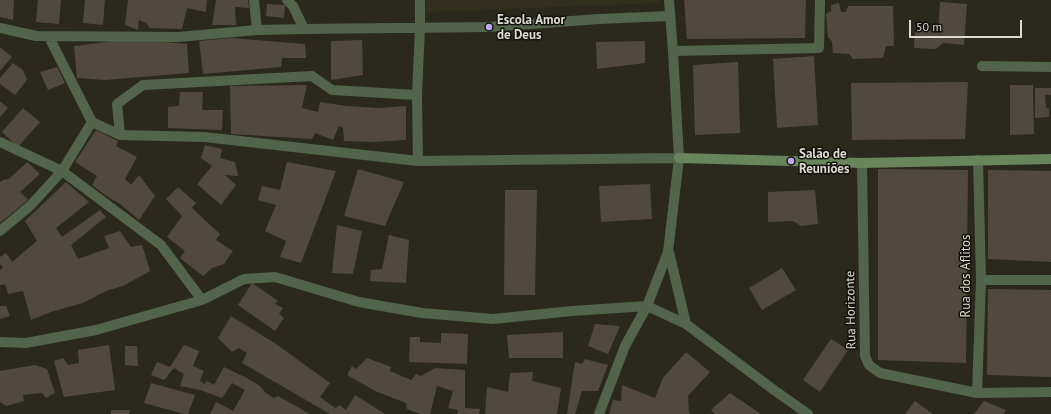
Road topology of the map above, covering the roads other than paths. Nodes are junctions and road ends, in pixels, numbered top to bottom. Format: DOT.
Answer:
graph roads {
  1 [pos="254,0"];
  2 [pos="287,0"];
  3 [pos="420,0"];
  4 [pos="669,0"];
  5 [pos="820,0"];
  6 [pos="670,16"];
  7 [pos="420,27"];
  8 [pos="0,28"];
  9 [pos="304,29"];
  10 [pos="257,30"];
  11 [pos="49,36"];
  12 [pos="673,51"];
  13 [pos="982,66"];
  14 [pos="1051,67"];
  15 [pos="417,95"];
  16 [pos="92,122"];
  17 [pos="120,134"];
  18 [pos="0,142"];
  19 [pos="679,158"];
  20 [pos="978,160"];
  21 [pos="1051,160"];
  22 [pos="418,161"];
  23 [pos="862,163"];
  24 [pos="62,171"];
  25 [pos="0,232"];
  26 [pos="668,252"];
  27 [pos="981,280"];
  28 [pos="1051,280"];
  29 [pos="202,300"];
  30 [pos="647,306"];
  31 [pos="686,324"];
  32 [pos="0,342"];
  33 [pos="1051,392"];
  34 [pos="977,393"];
  35 [pos="599,414"];
  36 [pos="808,414"];
  1 -- 10 [label="street"];
  2 -- 9 [label="street"];
  3 -- 7 [label="street"];
  4 -- 6 [label="street"];
  5 -- 12 [label="street"];
  6 -- 7 [label="street"];
  6 -- 12 [label="street"];
  7 -- 9 [label="street"];
  7 -- 15 [label="street"];
  8 -- 11 [label="street"];
  9 -- 10 [label="street"];
  10 -- 11 [label="street"];
  11 -- 16 [label="street"];
  12 -- 19 [label="street"];
  13 -- 14 [label="street"];
  15 -- 17 [label="street"];
  15 -- 22 [label="street"];
  16 -- 17 [label="street"];
  16 -- 24 [label="street"];
  17 -- 22 [label="street"];
  18 -- 24 [label="street"];
  19 -- 22 [label="street"];
  19 -- 23 [label="street"];
  19 -- 26 [label="street"];
  20 -- 21 [label="street"];
  20 -- 23 [label="street"];
  20 -- 27 [label="street, Rua dos Aflitos"];
  23 -- 34 [label="street, Rua Horizonte"];
  24 -- 25 [label="street"];
  24 -- 29 [label="street"];
  26 -- 30 [label="street"];
  26 -- 31 [label="street"];
  27 -- 28 [label="street"];
  27 -- 34 [label="street, Rua dos Aflitos"];
  29 -- 30 [label="street"];
  29 -- 32 [label="street"];
  30 -- 31 [label="street"];
  30 -- 35 [label="street"];
  31 -- 36 [label="street"];
  33 -- 34 [label="street, Rua Horizonte"];
}
